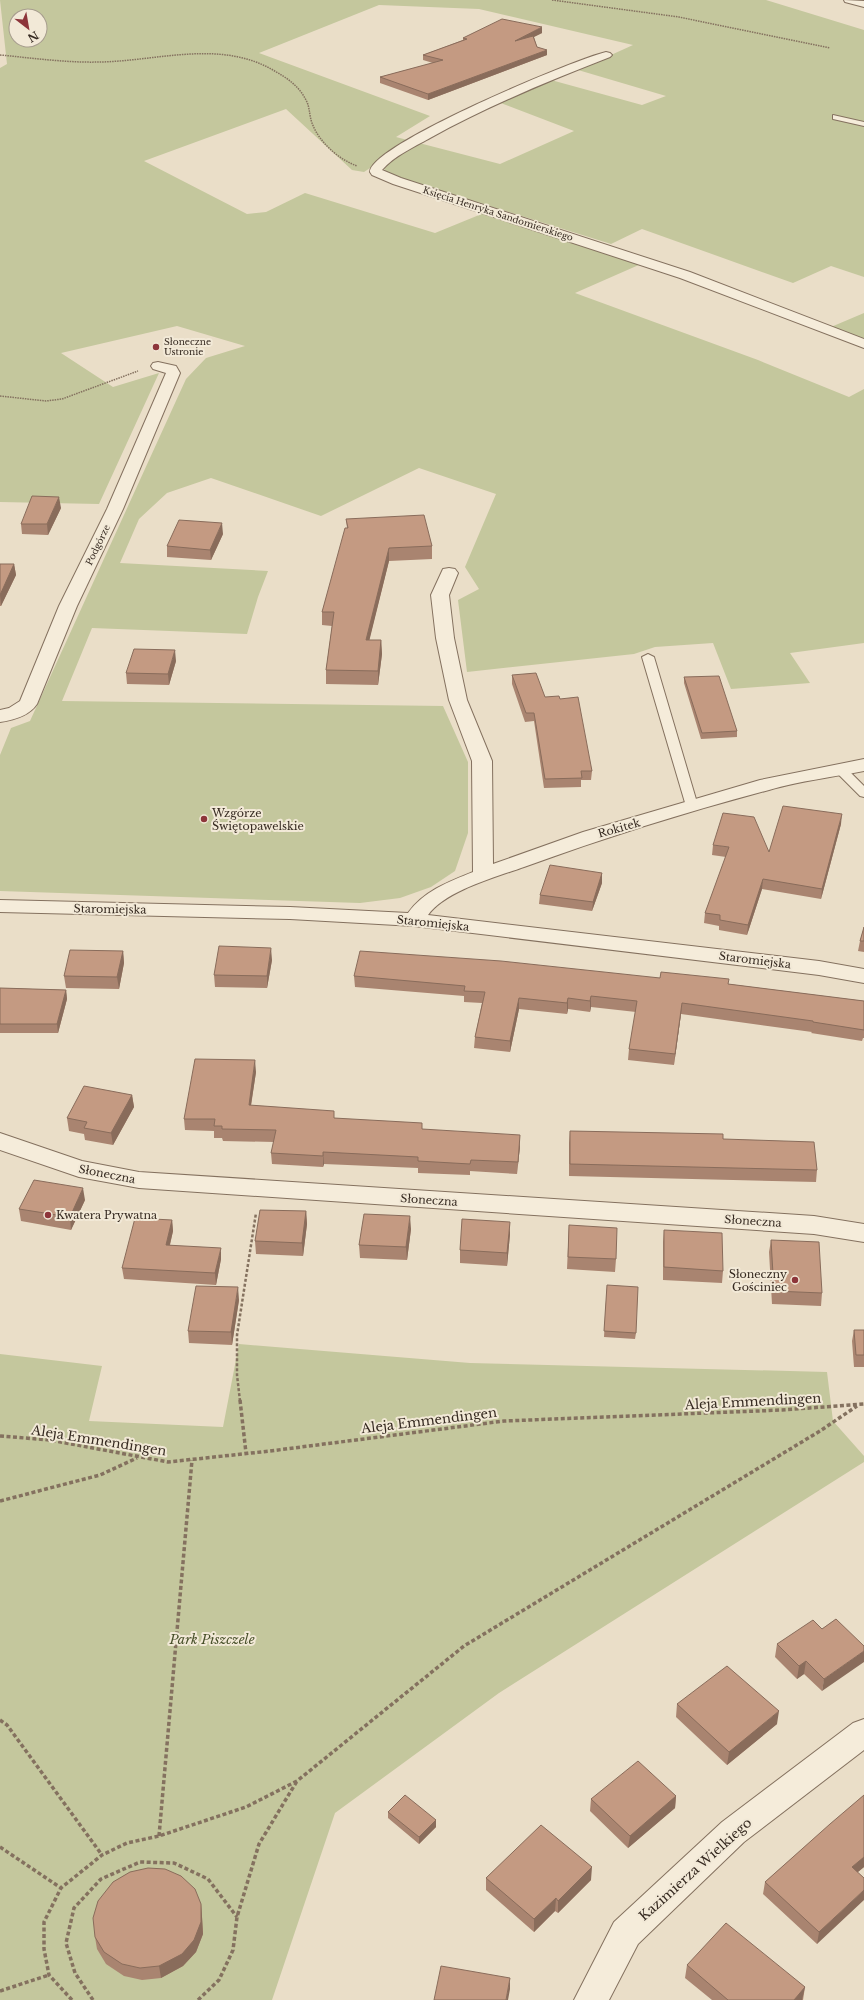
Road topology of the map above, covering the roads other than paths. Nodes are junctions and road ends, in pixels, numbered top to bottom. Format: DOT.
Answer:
graph roads {
  1 [pos="849,0"];
  2 [pos="864,4"];
  3 [pos="606,55"];
  4 [pos="836,117"];
  5 [pos="864,124"];
  6 [pos="864,344"];
  7 [pos="158,366"];
  8 [pos="449,573"];
  9 [pos="648,657"];
  10 [pos="0,716"];
  11 [pos="864,765"];
  12 [pos="840,769"];
  13 [pos="864,793"];
  14 [pos="692,806"];
  15 [pos="483,875"];
  16 [pos="0,906"];
  17 [pos="414,920"];
  18 [pos="864,976"];
  19 [pos="0,1141"];
  20 [pos="864,1233"];
  21 [pos="864,1732"];
  22 [pos="591,2000"];
  1 -- 2 [label="street"];
  3 -- 6 [label="street, Księcia Henryka Sandomierskiego"];
  4 -- 5 [label="lane"];
  7 -- 10 [label="street, Podgórze"];
  8 -- 15 [label="street"];
  9 -- 14 [label="lane"];
  11 -- 12 [label="street, Rokitek"];
  12 -- 13 [label="lane"];
  12 -- 14 [label="street, Rokitek"];
  14 -- 15 [label="street, Rokitek"];
  15 -- 17 [label="street, Rokitek"];
  16 -- 17 [label="street, Staromiejska"];
  17 -- 18 [label="street, Staromiejska"];
  19 -- 20 [label="street, Słoneczna"];
  21 -- 22 [label="street, Kazimierza Wielkiego"];
}
